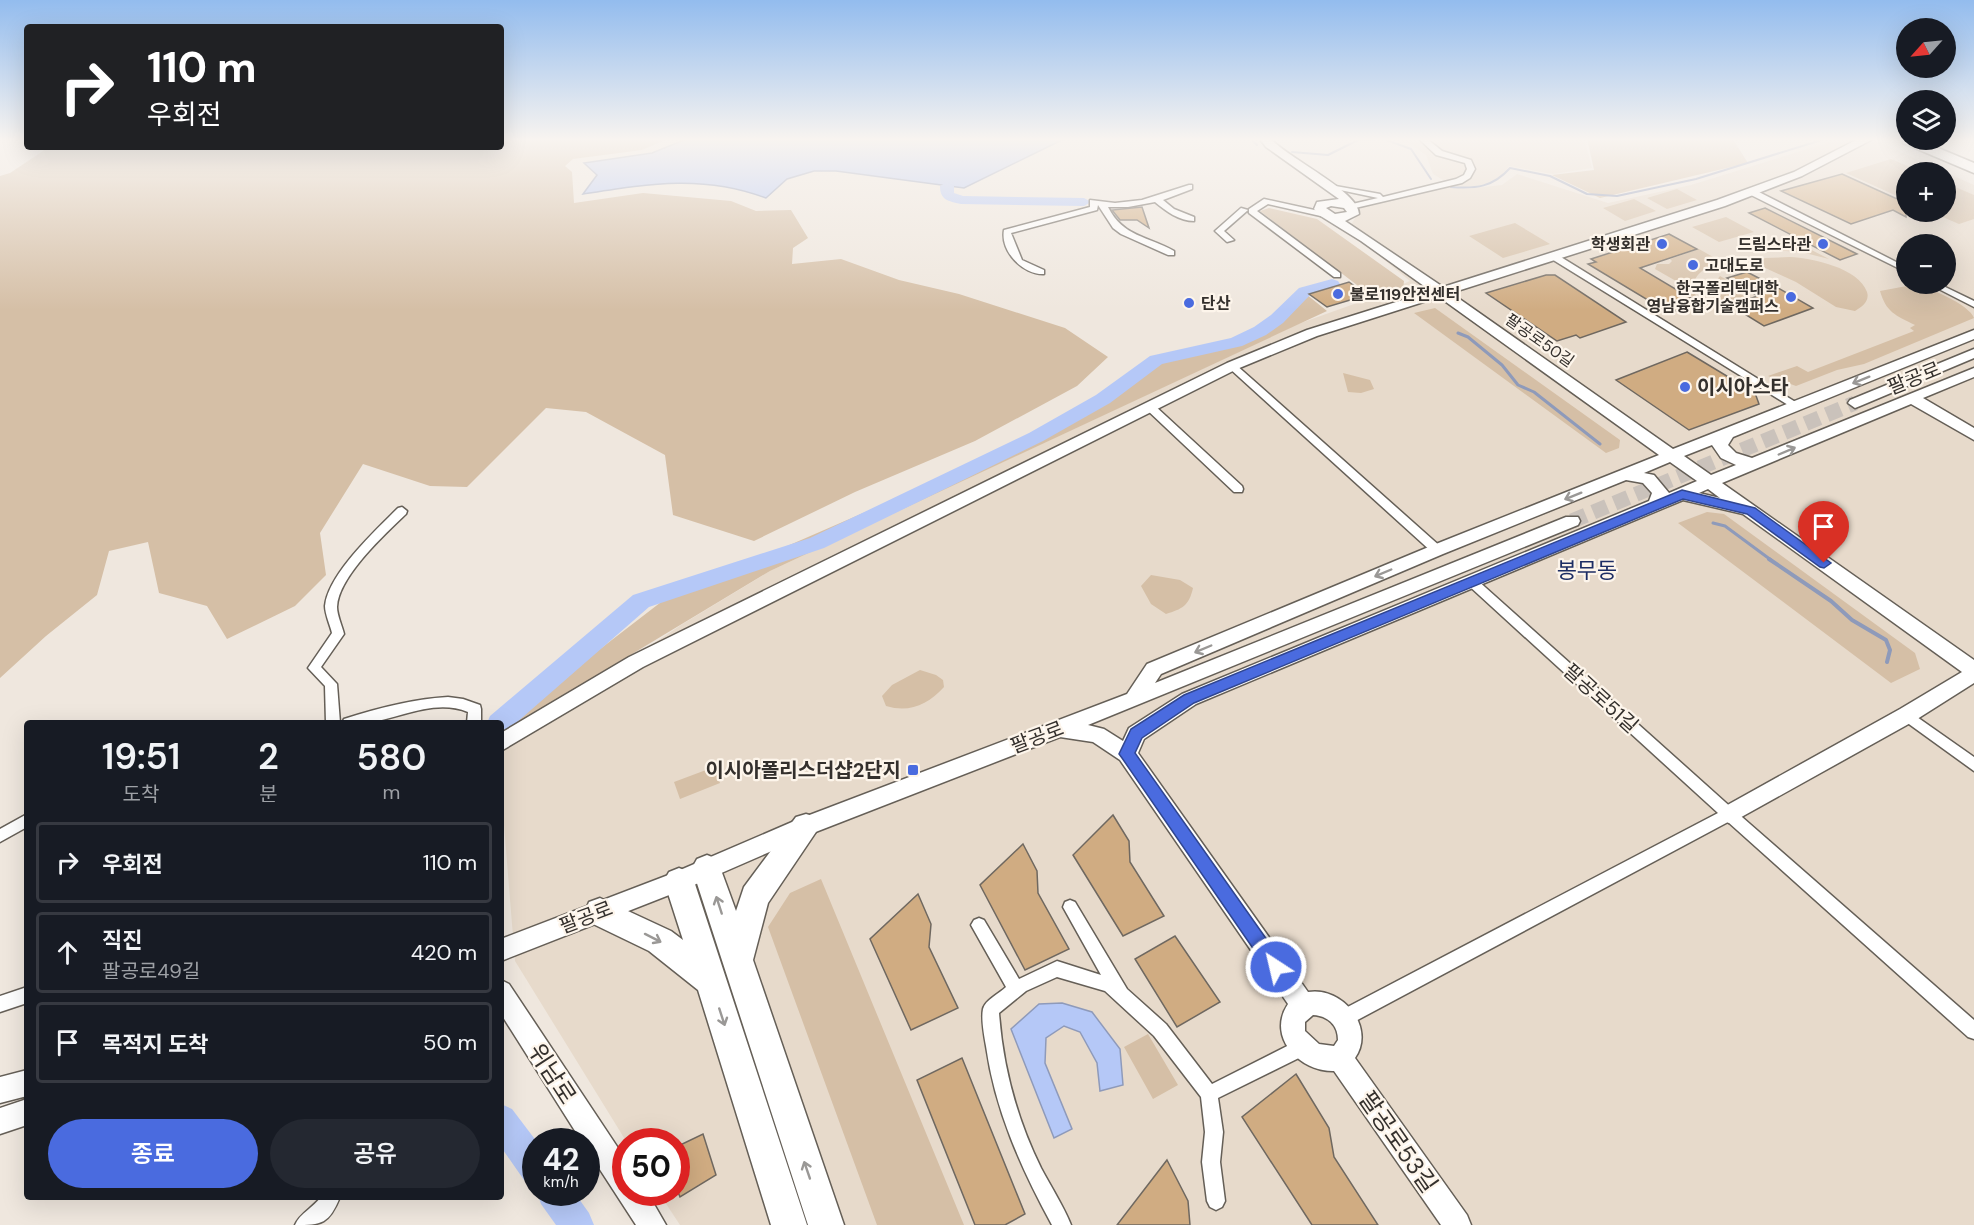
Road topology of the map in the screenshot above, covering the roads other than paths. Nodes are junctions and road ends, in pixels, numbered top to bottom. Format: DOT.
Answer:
graph roads {
  1 [pos="1168,195"];
  2 [pos="1321,195"];
  3 [pos="1354,195"];
  4 [pos="1377,195"];
  5 [pos="1394,195"];
  6 [pos="1742,195"];
  7 [pos="1758,195"];
  8 [pos="1390,196"];
  9 [pos="1158,199"];
  10 [pos="1328,202"];
  11 [pos="1103,206"];
  12 [pos="1351,209"];
  13 [pos="1244,210"];
  14 [pos="1191,219"];
  15 [pos="1365,238"];
  16 [pos="1230,240"];
  17 [pos="1171,253"];
  18 [pos="1553,256"];
  19 [pos="1896,265"];
  20 [pos="1041,272"];
  21 [pos="1337,275"];
  22 [pos="1438,291"];
  23 [pos="1954,294"];
  24 [pos="1974,304"];
  25 [pos="1974,334"];
  26 [pos="1974,353"];
  27 [pos="1232,366"];
  28 [pos="1974,372"];
  29 [pos="1912,398"];
  30 [pos="1855,403"];
  31 [pos="1797,406"];
  32 [pos="1150,407"];
  33 [pos="1636,429"];
  34 [pos="1728,433"];
  35 [pos="1974,435"];
  36 [pos="1705,442"];
  37 [pos="1674,456"];
  38 [pos="1750,466"];
  39 [pos="1644,468"];
  40 [pos="1627,475"];
  41 [pos="1711,483"];
  42 [pos="1238,489"];
  43 [pos="1682,494"];
  44 [pos="1655,506"];
  45 [pos="1751,511"];
  46 [pos="402,512"];
  47 [pos="1572,521"];
  48 [pos="1437,550"];
  49 [pos="1472,582"];
  50 [pos="1974,672"];
  51 [pos="1189,699"];
  52 [pos="1133,700"];
  53 [pos="1907,715"];
  54 [pos="333,720"];
  55 [pos="358,720"];
  56 [pos="474,720"];
  57 [pos="1059,728"];
  58 [pos="504,742"];
  59 [pos="1127,754"];
  60 [pos="1974,765"];
  61 [pos="1729,814"];
  62 [pos="24,822"];
  63 [pos="806,826"];
  64 [pos="0,836"];
  65 [pos="693,874"];
  66 [pos="1070,907"];
  67 [pos="600,912"];
  68 [pos="979,925"];
  69 [pos="504,949"];
  70 [pos="737,962"];
  71 [pos="711,981"];
  72 [pos="1016,990"];
  73 [pos="24,996"];
  74 [pos="1123,996"];
  75 [pos="504,997"];
  76 [pos="0,1004"];
  77 [pos="1303,1005"];
  78 [pos="1344,1018"];
  79 [pos="1974,1031"];
  80 [pos="1301,1048"];
  81 [pos="1340,1059"];
  82 [pos="24,1084"];
  83 [pos="0,1090"];
  84 [pos="1209,1094"];
  85 [pos="24,1113"];
  86 [pos="0,1120"];
  87 [pos="612,1163"];
  88 [pos="329,1200"];
  89 [pos="1216,1201"];
  90 [pos="640,1206"];
  91 [pos="304,1225"];
  92 [pos="652,1225"];
  93 [pos="789,1225"];
  94 [pos="826,1225"];
  95 [pos="1062,1225"];
  96 [pos="1457,1225"];
  1 -- 9 [label="street"];
  2 -- 10 [label="main road"];
  3 -- 10 [label="street"];
  4 -- 8 [label="street"];
  5 -- 8 [label="street"];
  6 -- 18 [label="main road"];
  7 -- 19 [label="street"];
  8 -- 12 [label="street"];
  9 -- 11 [label="street"];
  9 -- 14 [label="street"];
  10 -- 12 [label="main road"];
  10 -- 12 [label="main road"];
  10 -- 15 [label="main road, 팔공로50길"];
  10 -- 21 [label="street"];
  11 -- 17 [label="street"];
  11 -- 20 [label="street"];
  12 -- 15 [label="main road"];
  13 -- 16 [label="street"];
  15 -- 22 [label="main road, 팔공로50길"];
  18 -- 22 [label="main road"];
  18 -- 31 [label="street"];
  22 -- 27 [label="main road"];
  22 -- 33 [label="main road, 팔공로50길"];
  23 -- 24 [label="street"];
  25 -- 31 [label="main road, one-way"];
  26 -- 30 [label="main road, 팔공로"];
  27 -- 32 [label="main road"];
  27 -- 48 [label="street"];
  28 -- 29 [label="main road"];
  29 -- 35 [label="main road"];
  38 -- 29 [label="main road, one-way"];
  31 -- 34 [label="main road"];
  32 -- 42 [label="street"];
  32 -- 58 [label="main road"];
  33 -- 36 [label="main road"];
  33 -- 37 [label="main road, 팔공로50길"];
  33 -- 39 [label="main road"];
  34 -- 36 [label="main road"];
  34 -- 38 [label="main road"];
  36 -- 37 [label="main road"];
  37 -- 39 [label="main road"];
  37 -- 41 [label="main road, 팔공로50길"];
  38 -- 41 [label="main road"];
  38 -- 45 [label="main road"];
  39 -- 40 [label="main road"];
  40 -- 44 [label="main road"];
  40 -- 48 [label="main road, one-way"];
  41 -- 43 [label="main road"];
  41 -- 45 [label="main road, 팔공로50길"];
  43 -- 44 [label="main road"];
  43 -- 45 [label="main road"];
  44 -- 49 [label="main road"];
  45 -- 50 [label="main road, 팔공로50길"];
  46 -- 54 [label="street"];
  47 -- 52 [label="main road, 팔공로"];
  48 -- 52 [label="main road, one-way"];
  49 -- 51 [label="main road"];
  49 -- 61 [label="street, 팔공로51길"];
  50 -- 53 [label="main road"];
  51 -- 52 [label="main road"];
  51 -- 59 [label="main road"];
  52 -- 57 [label="main road, 팔공로"];
  53 -- 60 [label="street"];
  53 -- 61 [label="main road"];
  55 -- 56 [label="street"];
  57 -- 59 [label="main road"];
  57 -- 63 [label="main road, 팔공로"];
  59 -- 77 [label="main road"];
  61 -- 78 [label="street"];
  61 -- 79 [label="street, 팔공로51길"];
  62 -- 64 [label="street"];
  63 -- 65 [label="main road, 팔공로"];
  63 -- 70 [label="highway"];
  65 -- 67 [label="main road, 팔공로"];
  70 -- 65 [label="highway, one-way"];
  65 -- 71 [label="highway"];
  66 -- 74 [label="street"];
  67 -- 69 [label="main road, 팔공로"];
  67 -- 71 [label="highway, one-way"];
  68 -- 72 [label="street"];
  94 -- 70 [label="highway, one-way"];
  71 -- 93 [label="highway, one-way"];
  72 -- 74 [label="street"];
  72 -- 95 [label="street"];
  73 -- 76 [label="street"];
  74 -- 84 [label="street"];
  75 -- 87 [label="main road, 위남로"];
  77 -- 78 [label="main road"];
  77 -- 80 [label="main road"];
  78 -- 81 [label="main road"];
  80 -- 81 [label="main road"];
  80 -- 84 [label="street"];
  81 -- 96 [label="main road, 팔공로53길"];
  82 -- 83 [label="main road"];
  84 -- 89 [label="street"];
  85 -- 86 [label="main road"];
  88 -- 91 [label="street"];
  90 -- 92 [label="main road"];
}
